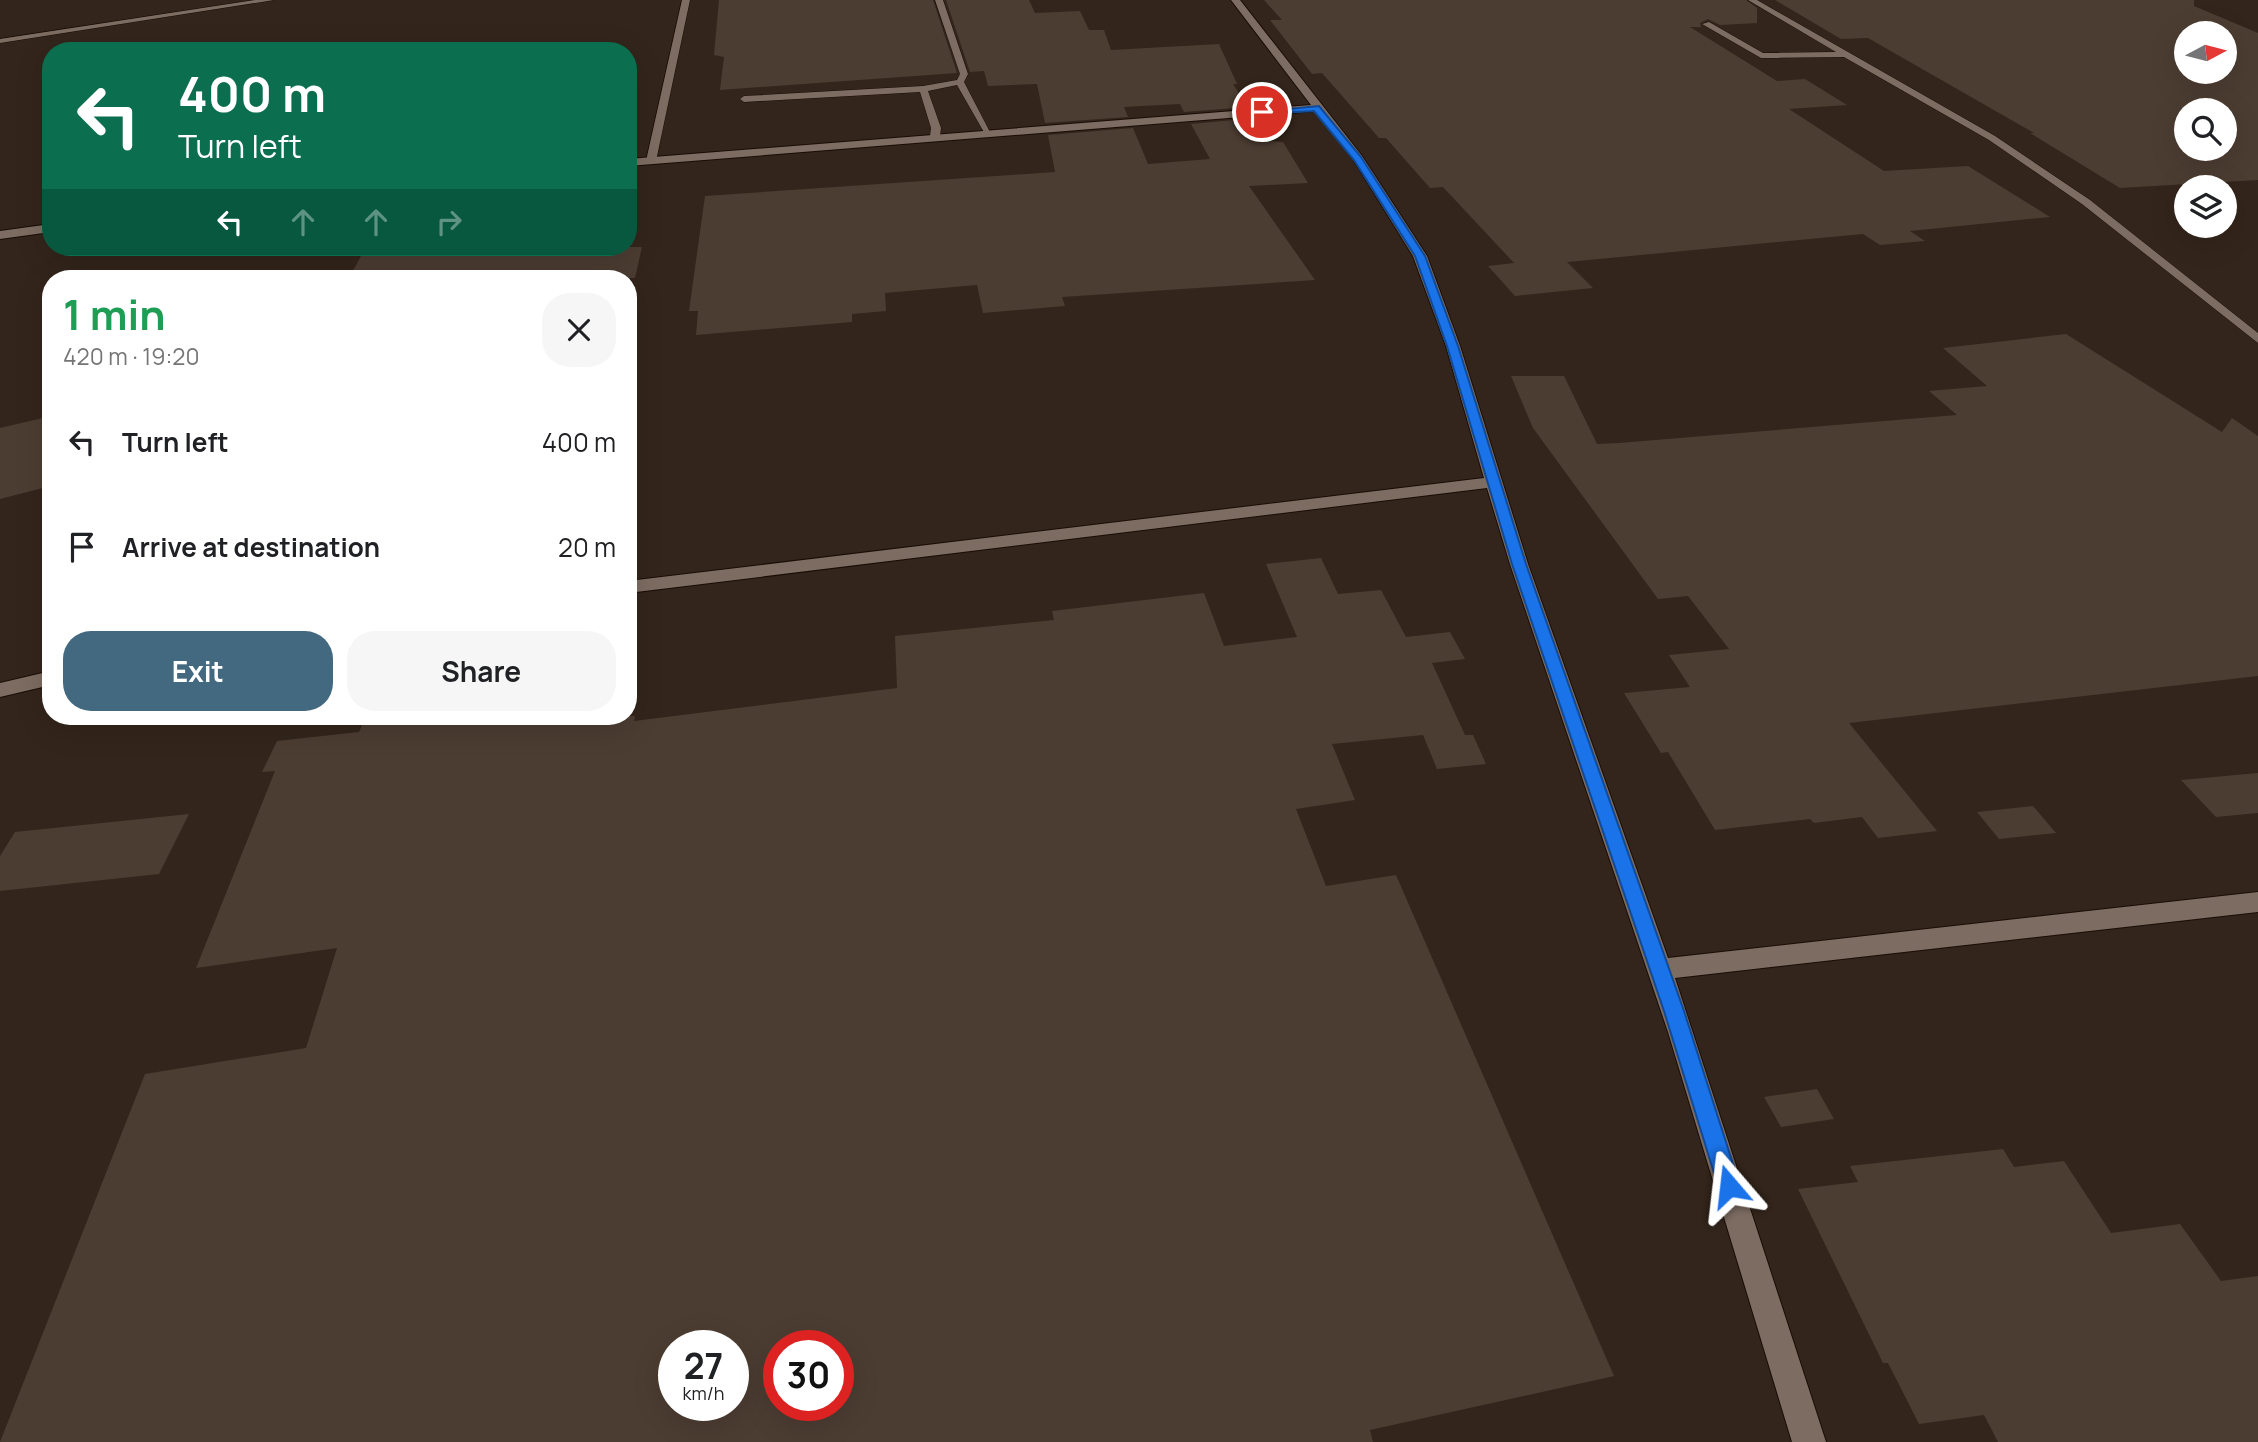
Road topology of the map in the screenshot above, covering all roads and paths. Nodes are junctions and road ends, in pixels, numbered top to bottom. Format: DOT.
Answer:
graph roads {
  1 [pos="270,0"];
  2 [pos="686,0"];
  3 [pos="939,0"];
  4 [pos="1235,0"];
  5 [pos="1752,0"];
  6 [pos="1706,24"];
  7 [pos="0,41"];
  8 [pos="1846,54"];
  9 [pos="960,82"];
  10 [pos="923,89"];
  11 [pos="744,99"];
  12 [pos="1316,108"];
  13 [pos="988,132"];
  14 [pos="935,136"];
  15 [pos="651,161"];
  16 [pos="637,162"];
  17 [pos="42,229"];
  18 [pos="0,235"];
  19 [pos="2258,339"];
  20 [pos="1491,482"];
  21 [pos="637,586"];
  22 [pos="42,680"];
  23 [pos="0,690"];
  24 [pos="2258,903"];
  25 [pos="1687,966"];
  26 [pos="1660,969"];
  27 [pos="1809,1442"];
  1 -- 7 [label="lane"];
  2 -- 15 [label="lane"];
  3 -- 9 [label="lane"];
  4 -- 12 [label="street"];
  5 -- 8 [label="lane"];
  6 -- 8 [label="lane"];
  8 -- 19 [label="lane"];
  9 -- 10 [label="lane"];
  9 -- 13 [label="lane"];
  10 -- 11 [label="lane"];
  10 -- 14 [label="lane"];
  12 -- 13 [label="street"];
  12 -- 20 [label="street"];
  13 -- 14 [label="street"];
  14 -- 15 [label="street"];
  15 -- 16 [label="street"];
  17 -- 18 [label="street"];
  20 -- 21 [label="street"];
  20 -- 26 [label="street"];
  22 -- 23 [label="street"];
  24 -- 25 [label="street"];
  25 -- 26 [label="lane"];
  26 -- 27 [label="street"];
}
